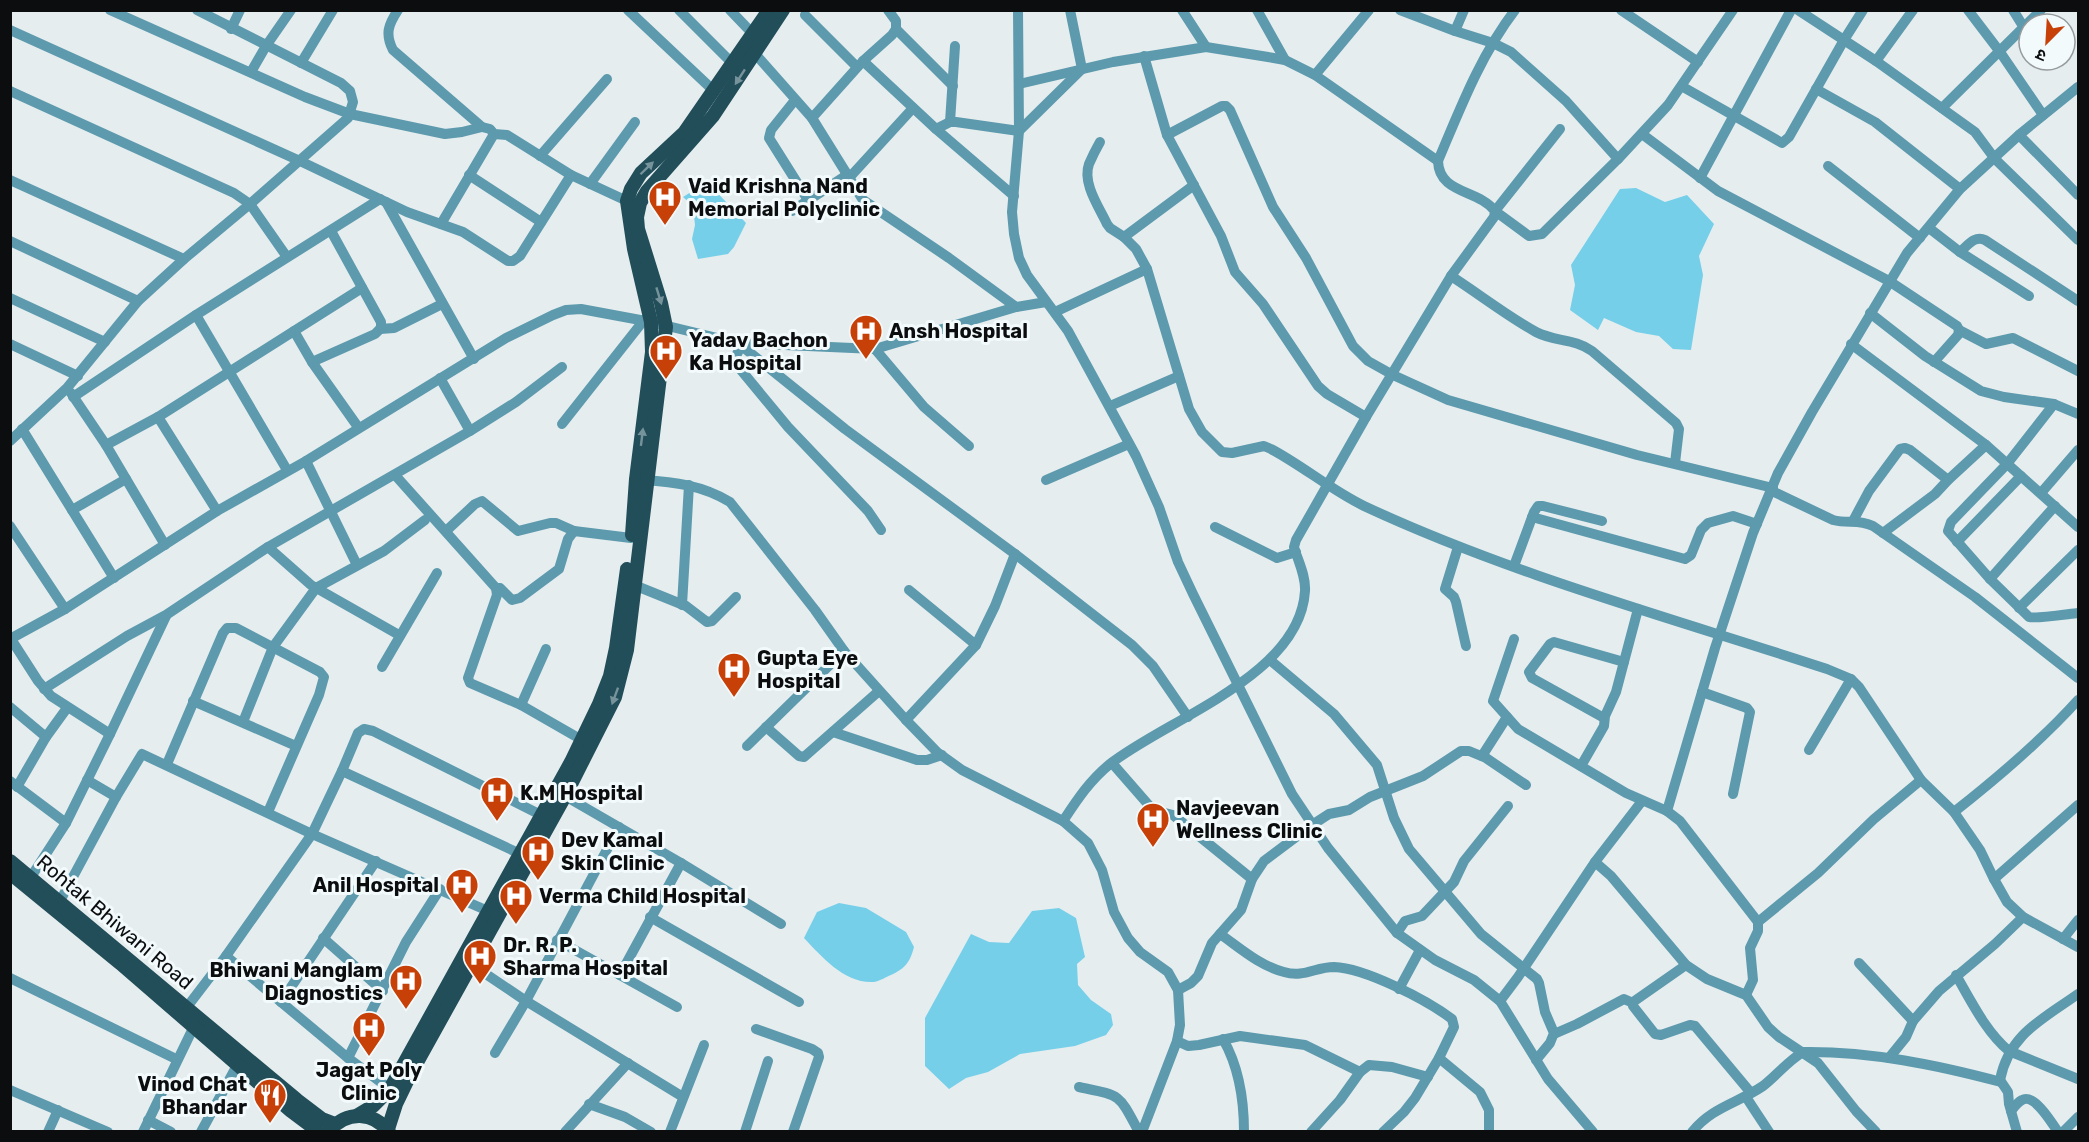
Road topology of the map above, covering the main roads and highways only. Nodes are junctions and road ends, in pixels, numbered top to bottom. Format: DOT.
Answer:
graph roads {
  1 [pos="769,10"];
  2 [pos="783,10"];
  3 [pos="751,43"];
  4 [pos="643,480"];
  5 [pos="525,857"];
  6 [pos="10,861"];
  7 [pos="10,873"];
  8 [pos="196,1022"];
  9 [pos="240,1059"];
  10 [pos="358,1115"];
  11 [pos="332,1128"];
  12 [pos="389,1130"];
  13 [pos="319,1131"];
  1 -- 3 [label="main road"];
  2 -- 3 [label="main road"];
  3 -- 4 [label="main road, one-way"];
  4 -- 3 [label="main road, one-way"];
  4 -- 5 [label="main road"];
  4 -- 5 [label="main road, one-way"];
  5 -- 10 [label="main road"];
  5 -- 12 [label="main road"];
  6 -- 8 [label="main road, Rohtak Bhiwani Road"];
  7 -- 8 [label="main road"];
  8 -- 9 [label="main road"];
  9 -- 11 [label="main road"];
  9 -- 13 [label="main road"];
  10 -- 11 [label="main road"];
  10 -- 12 [label="main road"];
}
